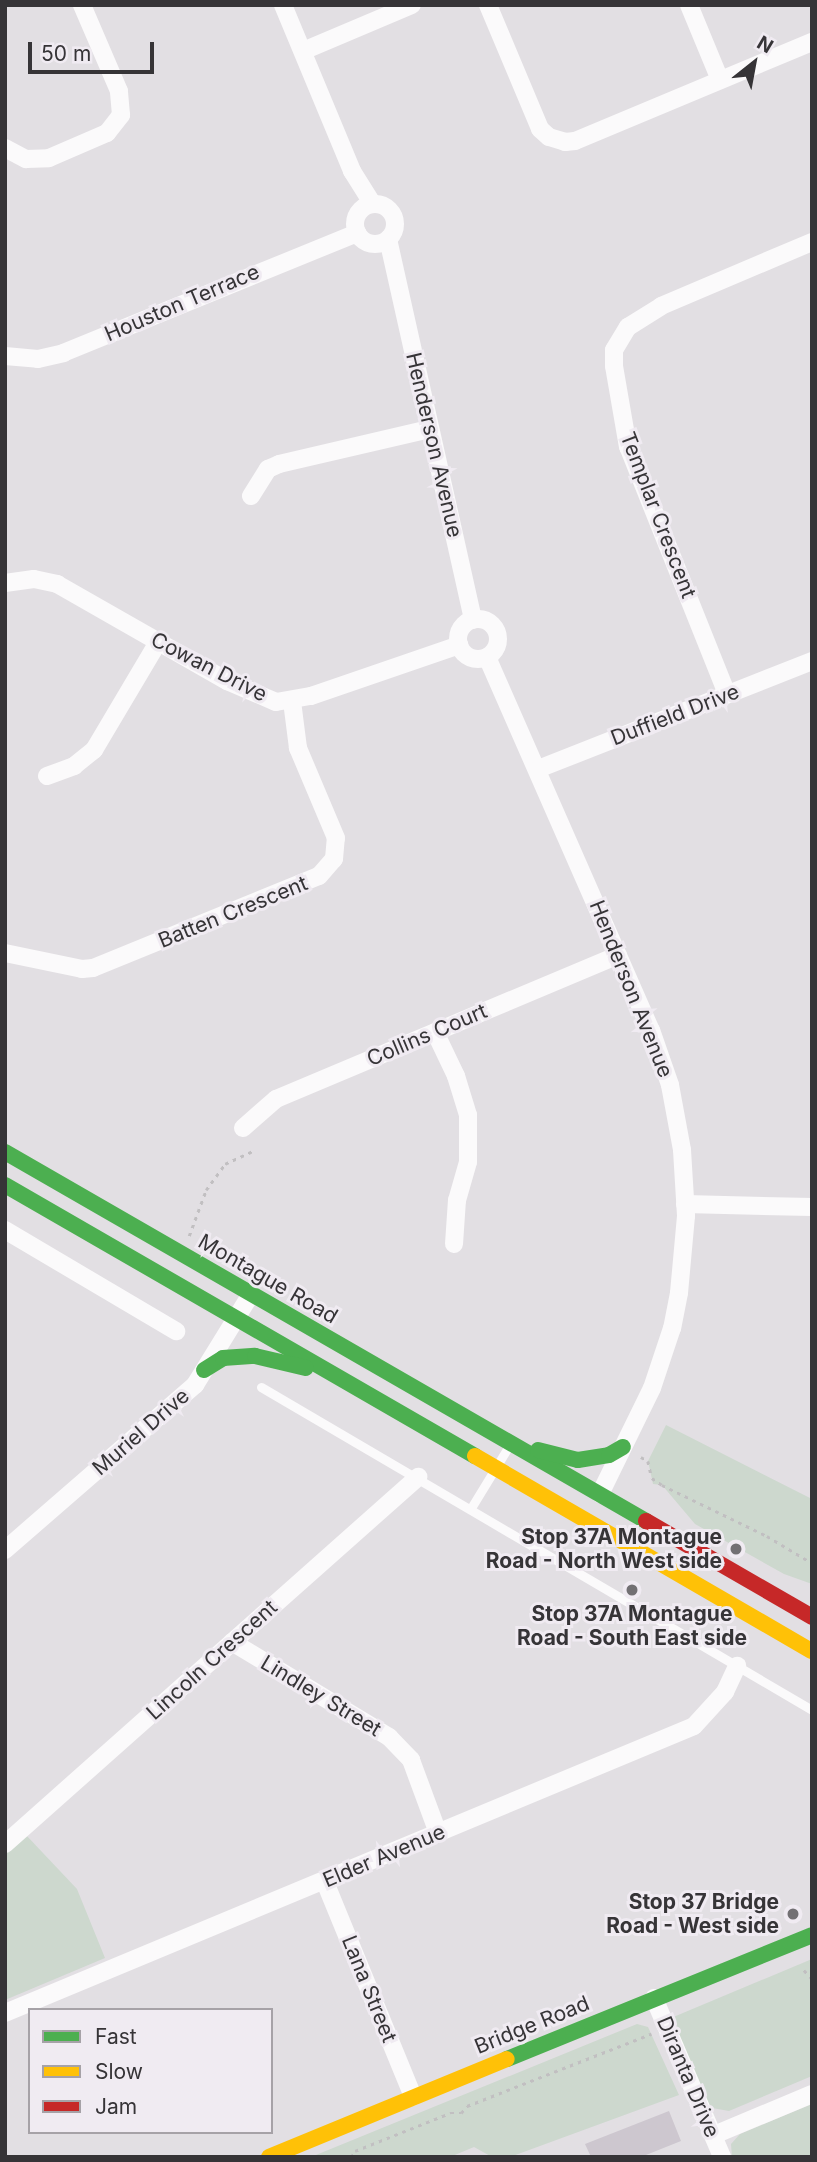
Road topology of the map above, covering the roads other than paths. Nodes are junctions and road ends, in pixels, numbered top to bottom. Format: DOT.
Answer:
graph roads {
  1 [pos="82,5"];
  2 [pos="283,5"];
  3 [pos="412,5"];
  4 [pos="488,5"];
  5 [pos="689,5"];
  6 [pos="812,42"];
  7 [pos="303,51"];
  8 [pos="720,80"];
  9 [pos="5,148"];
  10 [pos="366,207"];
  11 [pos="356,233"];
  12 [pos="381,241"];
  13 [pos="812,242"];
  14 [pos="5,356"];
  15 [pos="430,429"];
  16 [pos="251,496"];
  17 [pos="5,583"];
  18 [pos="473,620"];
  19 [pos="158,642"];
  20 [pos="459,645"];
  21 [pos="487,657"];
  22 [pos="812,661"];
  23 [pos="727,694"];
  24 [pos="292,701"];
  25 [pos="538,769"];
  26 [pos="47,776"];
  27 [pos="5,953"];
  28 [pos="618,955"];
  29 [pos="435,1032"];
  30 [pos="243,1128"];
  31 [pos="5,1152"];
  32 [pos="5,1185"];
  33 [pos="685,1204"];
  34 [pos="812,1207"];
  35 [pos="5,1230"];
  36 [pos="454,1244"];
  37 [pos="251,1294"];
  38 [pos="236,1319"];
  39 [pos="176,1331"];
  40 [pos="204,1370"];
  41 [pos="337,1376"];
  42 [pos="261,1387"];
  43 [pos="510,1443"];
  44 [pos="623,1447"];
  45 [pos="496,1468"];
  46 [pos="418,1477"];
  47 [pos="600,1494"];
  48 [pos="471,1508"];
  49 [pos="587,1520"];
  50 [pos="5,1550"];
  51 [pos="812,1617"];
  52 [pos="232,1642"];
  53 [pos="812,1651"];
  54 [pos="737,1666"];
  55 [pos="812,1710"];
  56 [pos="438,1833"];
  57 [pos="5,1844"];
  58 [pos="325,1882"];
  59 [pos="812,1935"];
  60 [pos="654,1998"];
  61 [pos="5,2013"];
  62 [pos="812,2094"];
  63 [pos="413,2096"];
  64 [pos="713,2135"];
  65 [pos="269,2157"];
  66 [pos="722,2157"];
  1 -- 9 [label="street"];
  2 -- 7 [label="street"];
  3 -- 7 [label="street"];
  4 -- 8 [label="street"];
  5 -- 8 [label="street"];
  6 -- 8 [label="street"];
  7 -- 10 [label="street"];
  10 -- 11 [label="street"];
  10 -- 12 [label="street"];
  11 -- 12 [label="street"];
  11 -- 14 [label="street, Houston Terrace"];
  12 -- 15 [label="street, Henderson Avenue"];
  13 -- 23 [label="street, Templar Crescent"];
  15 -- 16 [label="street"];
  15 -- 18 [label="street, Henderson Avenue"];
  17 -- 19 [label="street, Cowan Drive"];
  18 -- 20 [label="street"];
  18 -- 21 [label="street"];
  19 -- 24 [label="street, Cowan Drive"];
  19 -- 26 [label="street"];
  20 -- 21 [label="street"];
  20 -- 24 [label="street, Cowan Drive"];
  21 -- 25 [label="street, Henderson Avenue"];
  22 -- 23 [label="street, Duffield Drive"];
  23 -- 25 [label="street, Duffield Drive"];
  24 -- 27 [label="street, Batten Crescent"];
  25 -- 28 [label="street, Henderson Avenue"];
  28 -- 29 [label="street, Collins Court"];
  28 -- 33 [label="street, Henderson Avenue"];
  29 -- 30 [label="street, Collins Court"];
  29 -- 36 [label="street"];
  31 -- 37 [label="main road, Montague Road"];
  32 -- 38 [label="main road"];
  33 -- 34 [label="street"];
  33 -- 44 [label="street, Henderson Avenue"];
  35 -- 39 [label="street"];
  37 -- 38 [label="street, Muriel Drive"];
  37 -- 43 [label="main road, Montague Road"];
  38 -- 40 [label="street, Muriel Drive"];
  38 -- 41 [label="main road"];
  40 -- 41 [label="main road"];
  40 -- 50 [label="street, Muriel Drive"];
  41 -- 45 [label="main road"];
  42 -- 46 [label="lane"];
  43 -- 44 [label="main road"];
  43 -- 45 [label="lane"];
  43 -- 47 [label="main road, Montague Road"];
  44 -- 47 [label="street, Henderson Avenue"];
  45 -- 48 [label="lane"];
  45 -- 49 [label="main road"];
  46 -- 48 [label="lane"];
  46 -- 52 [label="street, Lincoln Crescent"];
  47 -- 49 [label="main road"];
  47 -- 51 [label="main road, Montague Road"];
  48 -- 54 [label="lane"];
  49 -- 53 [label="main road"];
  52 -- 56 [label="street, Lindley Street"];
  52 -- 57 [label="street, Lincoln Crescent"];
  54 -- 55 [label="lane"];
  54 -- 56 [label="street, Elder Avenue"];
  56 -- 58 [label="street, Elder Avenue"];
  58 -- 61 [label="street, Elder Avenue"];
  58 -- 63 [label="street, Lana Street"];
  59 -- 60 [label="main road, Bridge Road"];
  60 -- 63 [label="main road, Bridge Road"];
  60 -- 64 [label="street, Diranta Drive"];
  62 -- 64 [label="street"];
  63 -- 65 [label="main road, Bridge Road"];
  64 -- 66 [label="street, Diranta Drive"];
}
